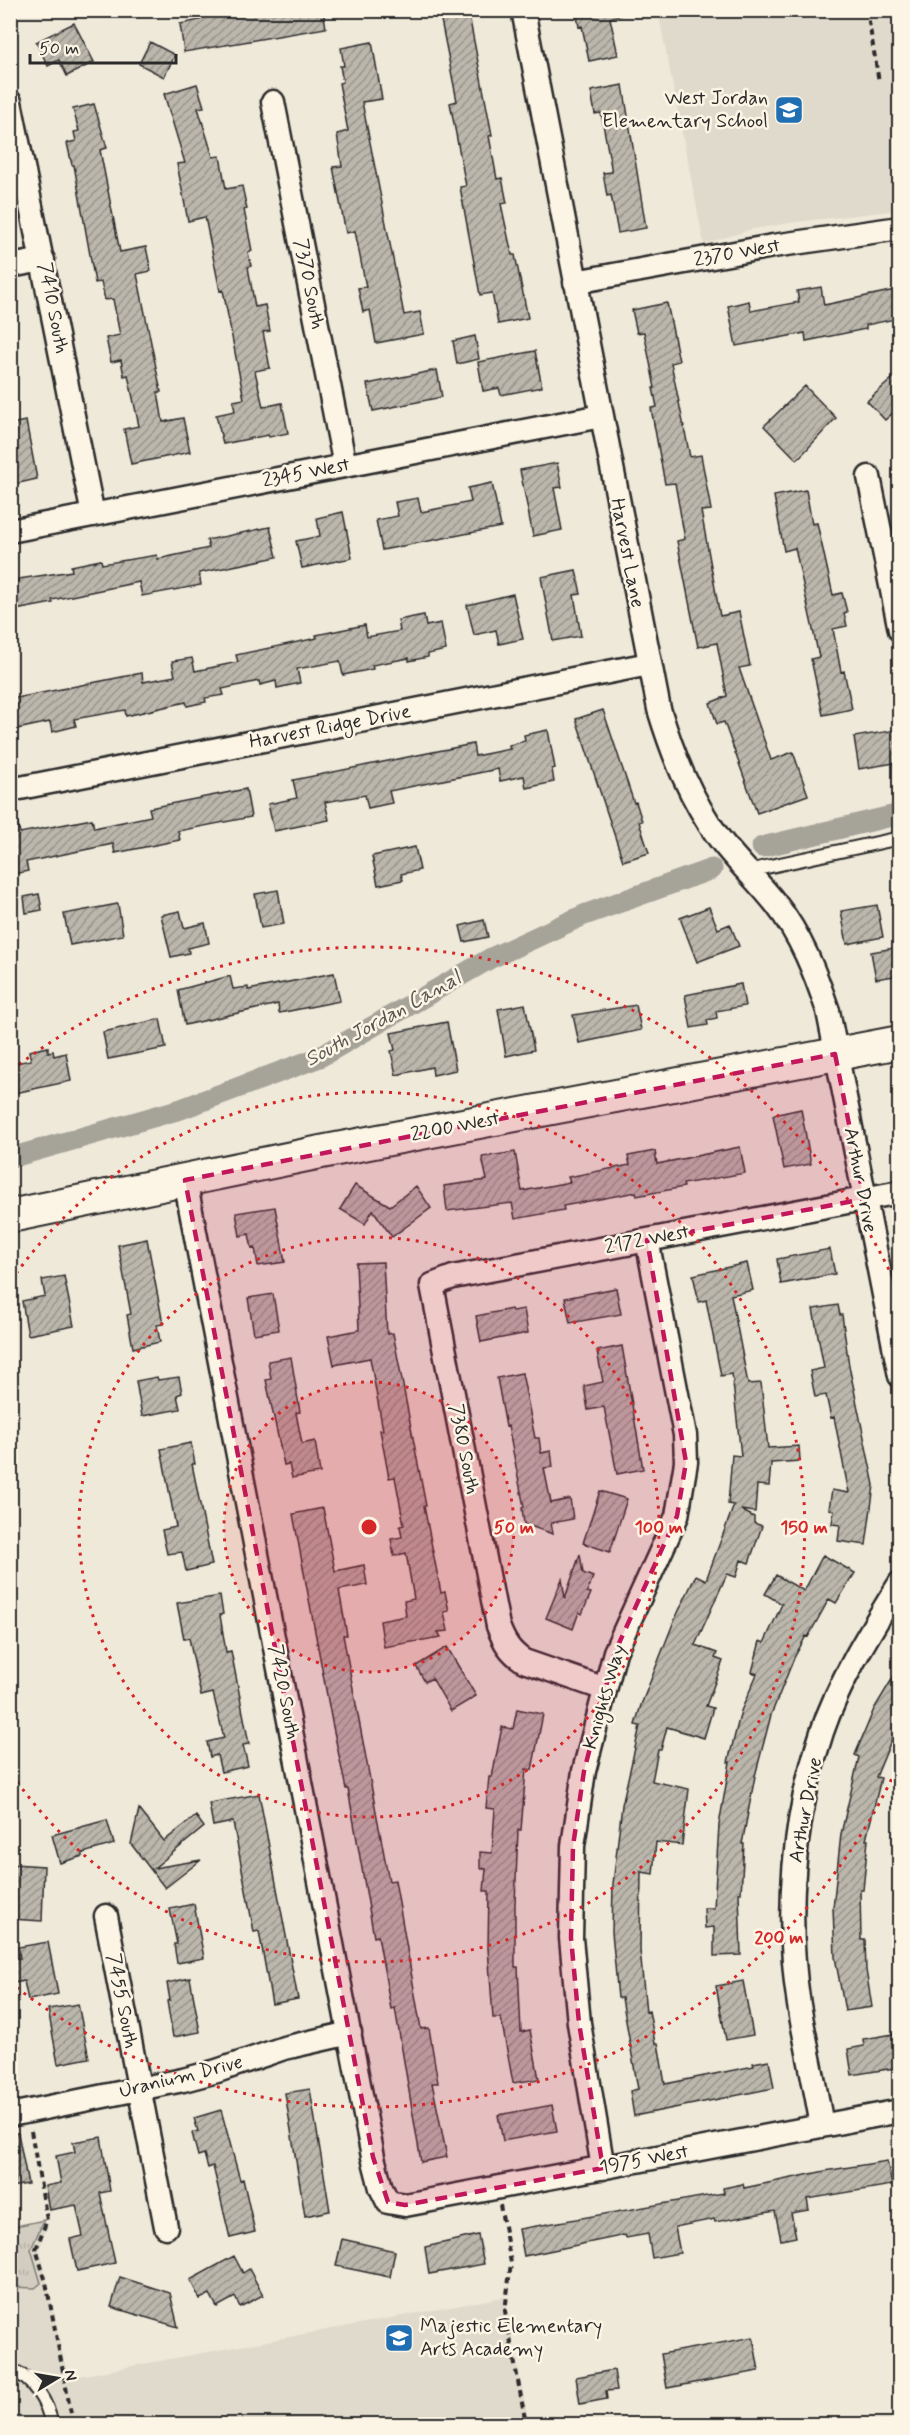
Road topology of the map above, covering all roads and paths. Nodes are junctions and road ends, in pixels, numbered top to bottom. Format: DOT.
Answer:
graph roads {
  1 [pos="523,10"];
  2 [pos="867,10"];
  3 [pos="879,82"];
  4 [pos="10,102"];
  5 [pos="273,102"];
  6 [pos="900,228"];
  7 [pos="43,260"];
  8 [pos="10,266"];
  9 [pos="575,282"];
  10 [pos="601,416"];
  11 [pos="345,466"];
  12 [pos="869,477"];
  13 [pos="93,515"];
  14 [pos="10,531"];
  15 [pos="893,568"];
  16 [pos="900,630"];
  17 [pos="649,664"];
  18 [pos="10,790"];
  19 [pos="900,838"];
  20 [pos="748,871"];
  21 [pos="900,1042"];
  22 [pos="836,1054"];
  23 [pos="185,1180"];
  24 [pos="900,1192"];
  25 [pos="864,1199"];
  26 [pos="10,1216"];
  27 [pos="647,1240"];
  28 [pos="432,1285"];
  29 [pos="900,1376"];
  30 [pos="900,1583"];
  31 [pos="605,1689"];
  32 [pos="106,1916"];
  33 [pos="350,2033"];
  34 [pos="139,2089"];
  35 [pos="900,2111"];
  36 [pos="10,2115"];
  37 [pos="822,2126"];
  38 [pos="31,2130"];
  39 [pos="603,2168"];
  40 [pos="388,2202"];
  41 [pos="500,2205"];
  42 [pos="166,2227"];
  43 [pos="10,2370"];
  44 [pos="51,2424"];
  45 [pos="73,2424"];
  46 [pos="526,2424"];
  1 -- 9 [label="street, Harvest Lane"];
  2 -- 3 [label="path"];
  4 -- 7 [label="street, 7410 South"];
  5 -- 11 [label="street, 7370 South"];
  6 -- 9 [label="street, 2370 West"];
  7 -- 8 [label="street"];
  7 -- 13 [label="street, 7410 South"];
  9 -- 10 [label="street, Harvest Lane"];
  10 -- 11 [label="street, 2345 West"];
  10 -- 17 [label="street, Harvest Lane"];
  11 -- 13 [label="street, 2345 West"];
  12 -- 15 [label="street"];
  13 -- 14 [label="street, 2345 West"];
  15 -- 16 [label="street"];
  17 -- 18 [label="street, Harvest Ridge Drive"];
  17 -- 20 [label="street, Harvest Lane"];
  19 -- 20 [label="lane"];
  20 -- 22 [label="street, Harvest Lane"];
  21 -- 22 [label="street, 2200 West"];
  22 -- 23 [label="street, 2200 West"];
  22 -- 25 [label="street, Arthur Drive"];
  23 -- 26 [label="street, 2200 West"];
  23 -- 33 [label="street, 7420 South"];
  24 -- 25 [label="street, 2172 West"];
  25 -- 27 [label="street, 2172 West"];
  25 -- 29 [label="street, Arthur Drive"];
  27 -- 28 [label="street, 2172 West"];
  27 -- 31 [label="street, Knights Way"];
  28 -- 31 [label="street, 7380 South"];
  30 -- 37 [label="street, Arthur Drive"];
  31 -- 39 [label="street, Knights Way"];
  32 -- 34 [label="street, 7455 South"];
  33 -- 34 [label="street, Uranium Drive"];
  33 -- 40 [label="street, 7420 South"];
  34 -- 36 [label="street, Uranium Drive"];
  34 -- 42 [label="street, 7455 South"];
  35 -- 37 [label="street, 1975 West"];
  37 -- 39 [label="street, 1975 West"];
  38 -- 45 [label="path"];
  39 -- 40 [label="street, 1975 West"];
  41 -- 46 [label="path"];
  43 -- 44 [label="lane"];
}
